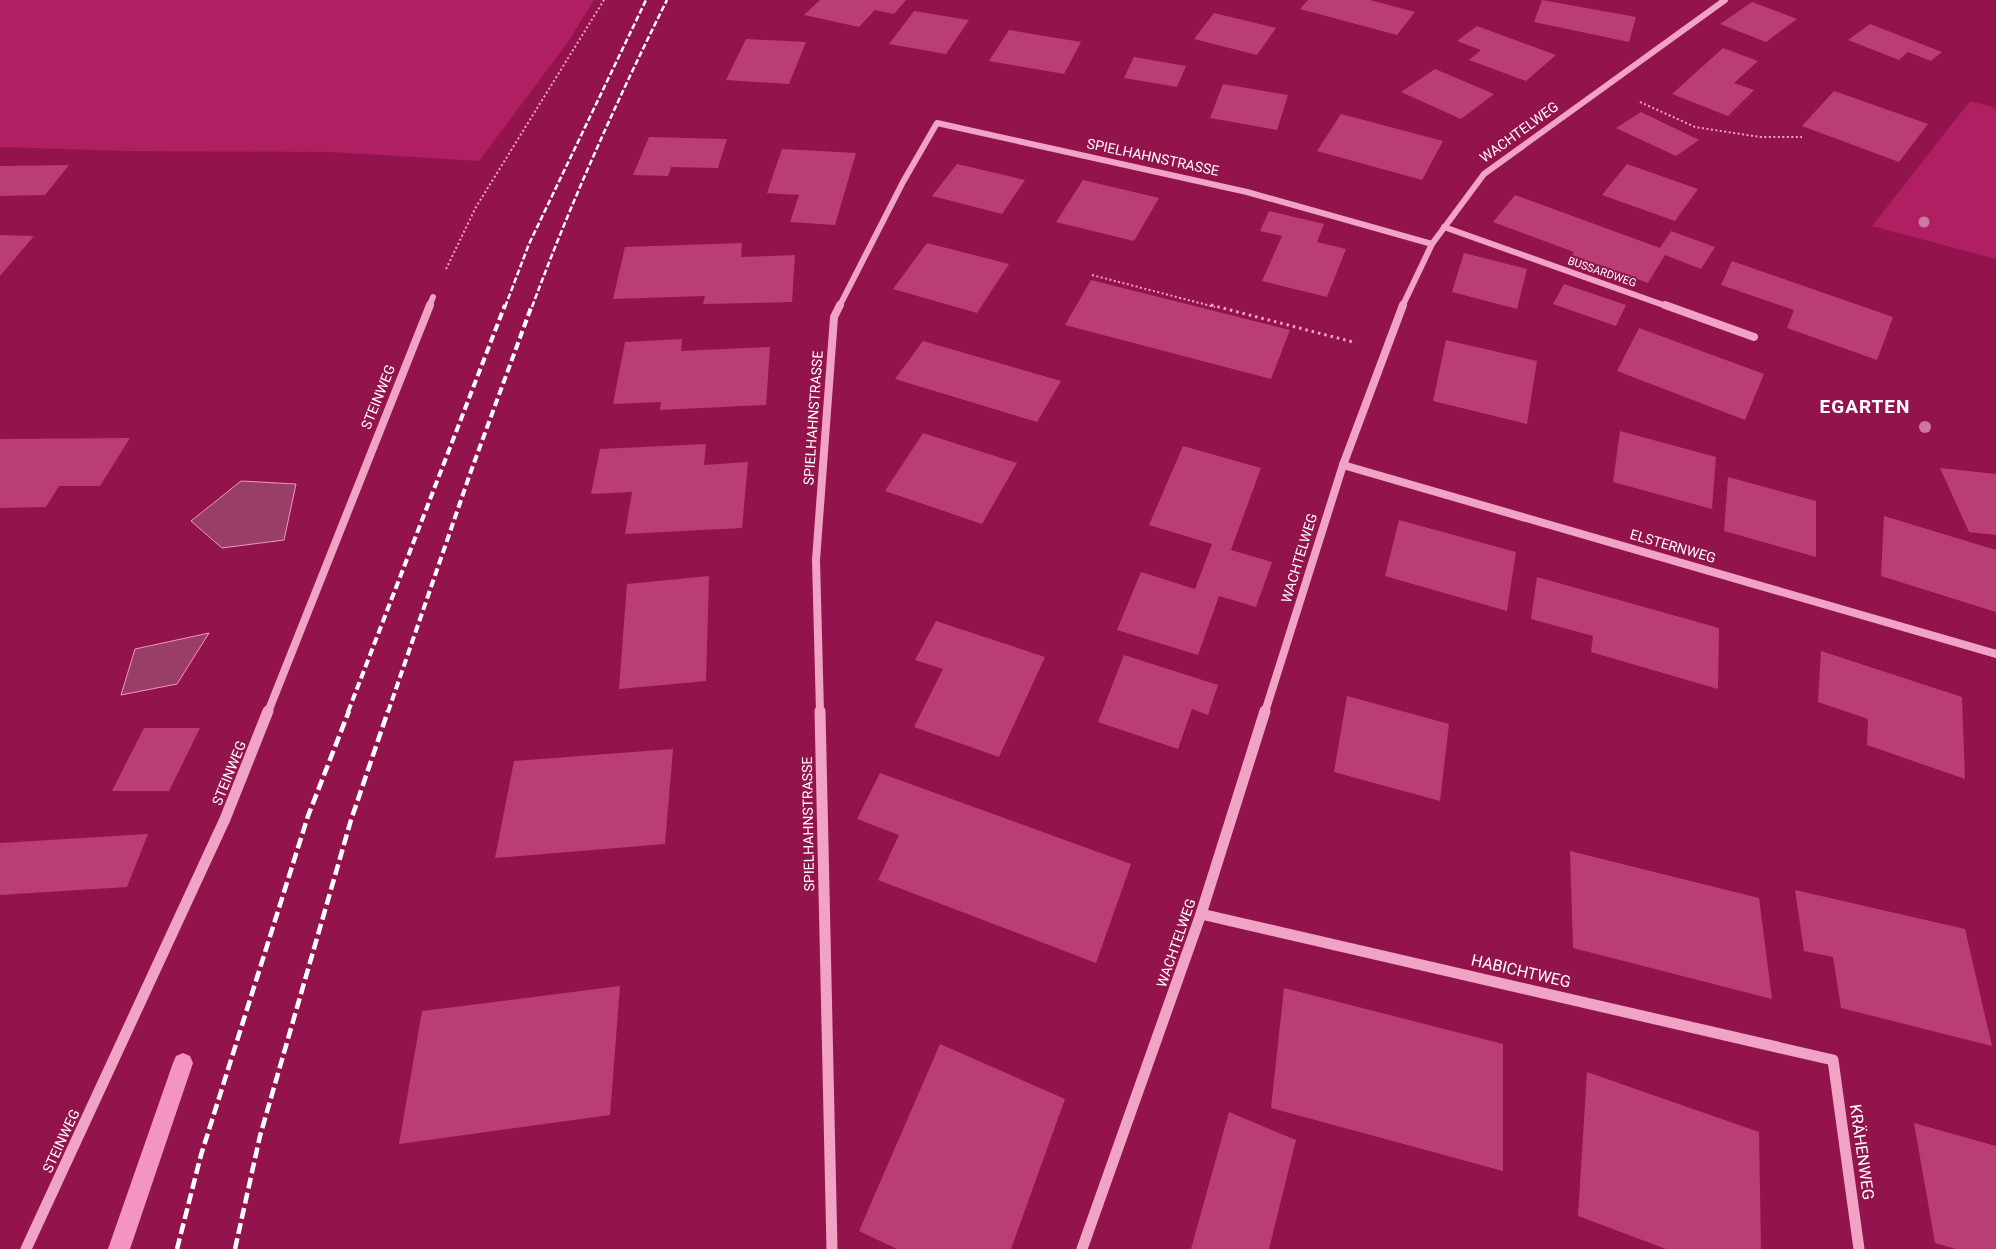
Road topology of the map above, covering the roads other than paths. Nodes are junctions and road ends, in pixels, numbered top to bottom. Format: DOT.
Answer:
graph roads {
  1 [pos="1725,0"];
  2 [pos="1444,227"];
  3 [pos="1432,244"];
  4 [pos="433,297"];
  5 [pos="1754,337"];
  6 [pos="1343,465"];
  7 [pos="1996,654"];
  8 [pos="1201,914"];
  9 [pos="1833,1060"];
  10 [pos="26,1249"];
  11 [pos="832,1249"];
  12 [pos="1082,1249"];
  13 [pos="1859,1249"];
  1 -- 2 [label="street, WACHTELWEG"];
  2 -- 3 [label="street, WACHTELWEG"];
  2 -- 5 [label="street, BUSSARDWEG"];
  3 -- 6 [label="street, WACHTELWEG"];
  3 -- 11 [label="street, SPIELHAHNSTRASSE"];
  4 -- 10 [label="street, STEINWEG"];
  6 -- 7 [label="street, ELSTERNWEG"];
  6 -- 8 [label="street, WACHTELWEG"];
  8 -- 9 [label="street, HABICHTWEG"];
  8 -- 12 [label="street, WACHTELWEG"];
  9 -- 13 [label="street, KRÄHENWEG"];
}
